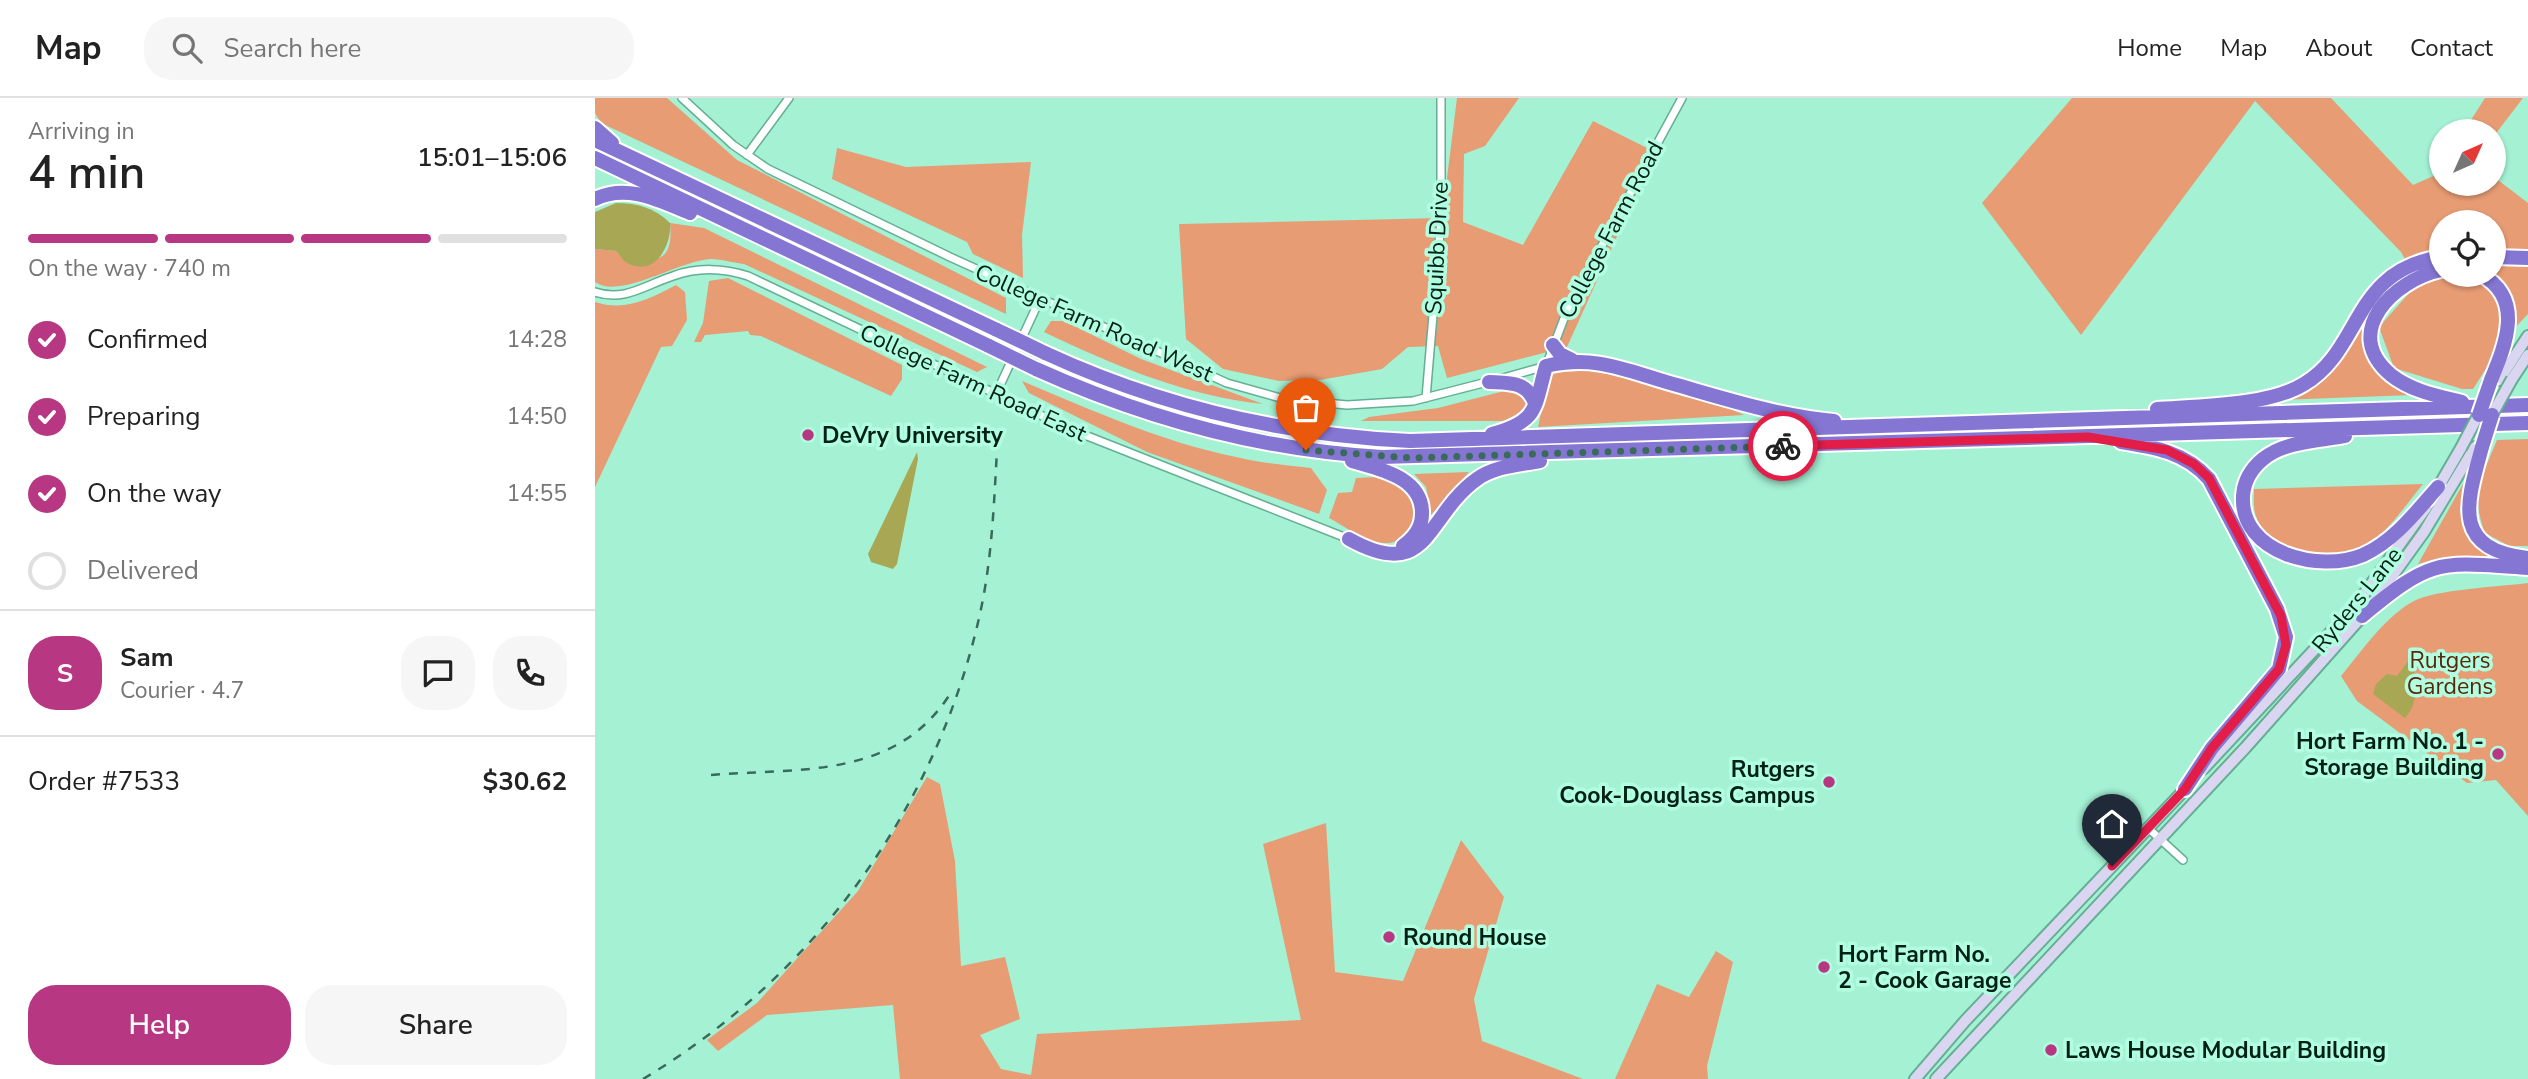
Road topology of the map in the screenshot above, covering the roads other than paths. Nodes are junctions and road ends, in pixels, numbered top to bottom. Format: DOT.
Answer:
graph roads {
  1 [pos="681,98"];
  2 [pos="789,98"];
  3 [pos="1441,98"];
  4 [pos="1682,98"];
  5 [pos="595,128"];
  6 [pos="595,140"];
  7 [pos="747,155"];
  8 [pos="595,158"];
  9 [pos="637,160"];
  10 [pos="595,198"];
  11 [pos="789,250"];
  12 [pos="2506,257"];
  13 [pos="2528,258"];
  14 [pos="2429,260"];
  15 [pos="2429,274"];
  16 [pos="2496,287"];
  17 [pos="595,292"];
  18 [pos="1040,299"];
  19 [pos="2528,336"];
  20 [pos="1553,345"];
  21 [pos="2528,355"];
  22 [pos="1572,360"];
  23 [pos="1546,366"];
  24 [pos="2495,380"];
  25 [pos="1489,382"];
  26 [pos="996,394"];
  27 [pos="1426,398"];
  28 [pos="2528,399"];
  29 [pos="1535,403"];
  30 [pos="2528,405"];
  31 [pos="2490,413"];
  32 [pos="2087,421"];
  33 [pos="2528,425"];
  34 [pos="1892,427"];
  35 [pos="2395,427"];
  36 [pos="2088,437"];
  37 [pos="1471,440"];
  38 [pos="2478,447"];
  39 [pos="1321,452"];
  40 [pos="1592,452"];
  41 [pos="2438,487"];
  42 [pos="1349,539"];
  43 [pos="2528,558"];
  44 [pos="2528,568"];
  45 [pos="2362,616"];
  46 [pos="2185,789"];
  47 [pos="2148,828"];
  48 [pos="2160,838"];
  49 [pos="2183,860"];
  50 [pos="1915,1079"];
  51 [pos="1936,1079"];
  1 -- 7 [label="street, College Farm Road West"];
  2 -- 7 [label="street"];
  3 -- 27 [label="street, Squibb Drive"];
  4 -- 20 [label="street, College Farm Road"];
  5 -- 9 [label="highway"];
  6 -- 9 [label="highway"];
  7 -- 18 [label="street, College Farm Road West"];
  8 -- 11 [label="highway"];
  9 -- 37 [label="highway, bridge"];
  10 -- 11 [label="highway"];
  11 -- 39 [label="highway, bridge"];
  12 -- 13 [label="highway"];
  14 -- 32 [label="highway"];
  15 -- 31 [label="highway"];
  16 -- 24 [label="highway"];
  17 -- 26 [label="street, College Farm Road East"];
  18 -- 26 [label="street"];
  18 -- 27 [label="street, College Farm Road West"];
  19 -- 24 [label="main road"];
  20 -- 22 [label="highway"];
  20 -- 23 [label="street, College Farm Road"];
  21 -- 31 [label="main road, Ryders Lane, bridge"];
  22 -- 23 [label="highway"];
  22 -- 34 [label="highway"];
  23 -- 25 [label="street, College Farm Road West"];
  23 -- 29 [label="highway"];
  24 -- 31 [label="highway, bridge"];
  25 -- 27 [label="street, College Farm Road West"];
  25 -- 29 [label="highway"];
  26 -- 42 [label="street, College Farm Road East"];
  28 -- 31 [label="highway"];
  29 -- 37 [label="highway"];
  30 -- 31 [label="highway"];
  31 -- 32 [label="highway"];
  31 -- 33 [label="highway"];
  31 -- 35 [label="highway"];
  31 -- 38 [label="highway, bridge"];
  31 -- 41 [label="main road, Ryders Lane, bridge"];
  32 -- 34 [label="highway"];
  34 -- 37 [label="highway"];
  35 -- 36 [label="highway"];
  35 -- 41 [label="highway"];
  36 -- 40 [label="highway"];
  36 -- 46 [label="highway"];
  38 -- 43 [label="highway"];
  38 -- 45 [label="main road, Ryders Lane"];
  39 -- 40 [label="highway"];
  39 -- 42 [label="highway"];
  40 -- 42 [label="highway"];
  41 -- 46 [label="main road, Ryders Lane"];
  44 -- 45 [label="highway"];
  45 -- 48 [label="main road, Ryders Lane"];
  46 -- 47 [label="main road, Ryders Lane"];
  47 -- 48 [label="street"];
  47 -- 50 [label="main road, Ryders Lane"];
  48 -- 49 [label="street"];
  48 -- 51 [label="main road, Ryders Lane"];
}
